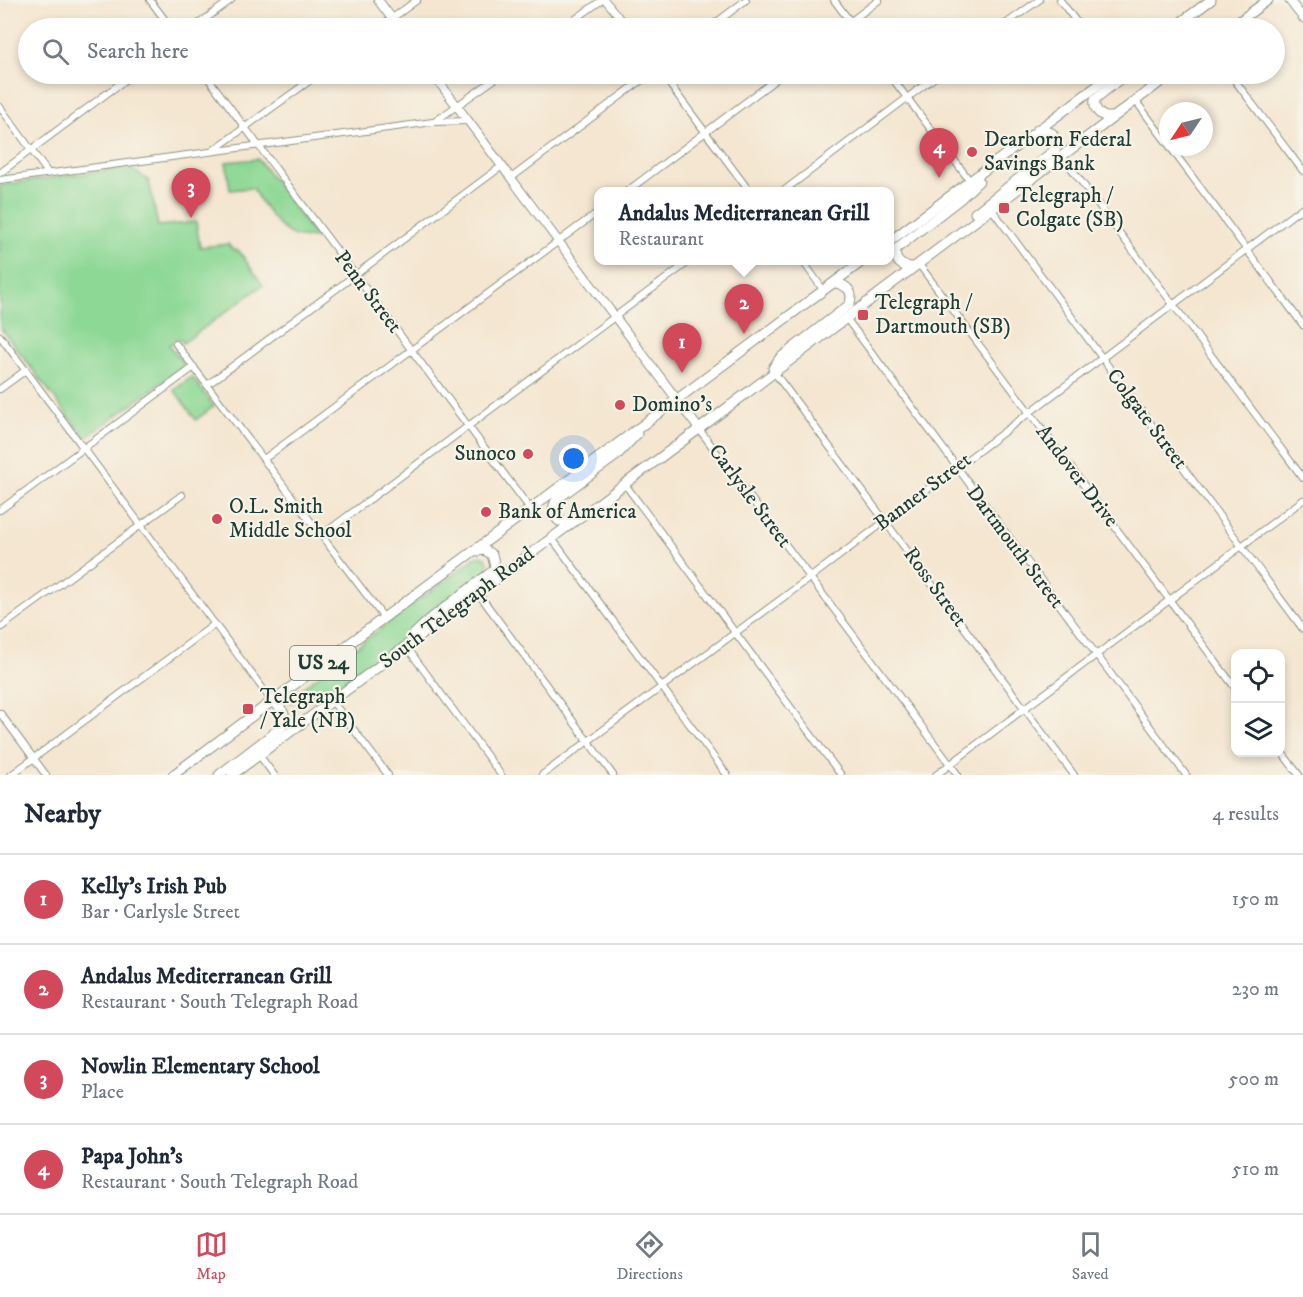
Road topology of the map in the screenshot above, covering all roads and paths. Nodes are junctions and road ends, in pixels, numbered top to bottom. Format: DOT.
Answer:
graph roads {
  1 [pos="150,0"];
  2 [pos="231,0"];
  3 [pos="378,0"];
  4 [pos="417,0"];
  5 [pos="604,0"];
  6 [pos="746,0"];
  7 [pos="834,0"];
  8 [pos="879,0"];
  9 [pos="1039,0"];
  10 [pos="1060,0"];
  11 [pos="1211,0"];
  12 [pos="1268,0"];
  13 [pos="1289,0"];
  14 [pos="1192,14"];
  15 [pos="164,18"];
  16 [pos="207,18"];
  17 [pos="391,18"];
  18 [pos="393,18"];
  19 [pos="578,18"];
  20 [pos="619,18"];
  21 [pos="722,18"];
  22 [pos="848,18"];
  23 [pos="856,18"];
  24 [pos="1014,18"];
  25 [pos="1074,18"];
  26 [pos="1187,18"];
  27 [pos="1188,18"];
  28 [pos="1244,18"];
  29 [pos="1303,18"];
  30 [pos="119,84"];
  31 [pos="212,84"];
  32 [pos="304,84"];
  33 [pos="440,84"];
  34 [pos="488,84"];
  35 [pos="637,84"];
  36 [pos="670,84"];
  37 [pos="769,84"];
  38 [pos="896,84"];
  39 [pos="926,84"];
  40 [pos="1099,84"];
  41 [pos="1114,84"];
  42 [pos="1157,84"];
  43 [pos="1238,84"];
  44 [pos="907,98"];
  45 [pos="1135,100"];
  46 [pos="457,106"];
  47 [pos="0,107"];
  48 [pos="1112,117"];
  49 [pos="469,121"];
  50 [pos="433,122"];
  51 [pos="245,128"];
  52 [pos="1038,129"];
  53 [pos="706,131"];
  54 [pos="1159,132"];
  55 [pos="259,146"];
  56 [pos="31,149"];
  57 [pos="212,151"];
  58 [pos="1062,156"];
  59 [pos="1176,156"];
  60 [pos="994,163"];
  61 [pos="502,166"];
  62 [pos="1303,171"];
  63 [pos="0,173"];
  64 [pos="48,173"];
  65 [pos="511,178"];
  66 [pos="0,180"];
  67 [pos="970,181"];
  68 [pos="633,187"];
  69 [pos="746,187"];
  70 [pos="789,187"];
  71 [pos="1303,207"];
  72 [pos="991,208"];
  73 [pos="594,215"];
  74 [pos="960,231"];
  75 [pos="894,238"];
  76 [pos="559,242"];
  77 [pos="1246,249"];
  78 [pos="687,265"];
  79 [pos="805,265"];
  80 [pos="859,265"];
  81 [pos="916,265"];
  82 [pos="355,275"];
  83 [pos="835,283"];
  84 [pos="824,291"];
  85 [pos="1172,305"];
  86 [pos="616,318"];
  87 [pos="846,318"];
  88 [pos="1303,325"];
  89 [pos="0,336"];
  90 [pos="176,344"];
  91 [pos="411,350"];
  92 [pos="1102,358"];
  93 [pos="194,367"];
  94 [pos="26,370"];
  95 [pos="774,372"];
  96 [pos="765,379"];
  97 [pos="207,385"];
  98 [pos="0,389"];
  99 [pos="678,401"];
  100 [pos="1029,413"];
  101 [pos="468,425"];
  102 [pos="643,427"];
  103 [pos="699,429"];
  104 [pos="84,448"];
  105 [pos="264,459"];
  106 [pos="957,467"];
  107 [pos="1303,478"];
  108 [pos="624,483"];
  109 [pos="182,495"];
  110 [pos="1303,500"];
  111 [pos="0,510"];
  112 [pos="531,510"];
  113 [pos="886,520"];
  114 [pos="572,522"];
  115 [pos="140,525"];
  116 [pos="322,535"];
  117 [pos="551,537"];
  118 [pos="1242,547"];
  119 [pos="475,551"];
  120 [pos="811,577"];
  121 [pos="478,593"];
  122 [pos="1169,600"];
  123 [pos="384,618"];
  124 [pos="214,624"];
  125 [pos="0,628"];
  126 [pos="1303,629"];
  127 [pos="735,633"];
  128 [pos="406,646"];
  129 [pos="394,655"];
  130 [pos="1096,656"];
  131 [pos="1231,682"];
  132 [pos="662,686"];
  133 [pos="332,700"];
  134 [pos="272,701"];
  135 [pos="1024,708"];
  136 [pos="0,713"];
  137 [pos="588,741"];
  138 [pos="259,755"];
  139 [pos="1285,756"];
  140 [pos="33,758"];
  141 [pos="950,764"];
  142 [pos="11,775"];
  143 [pos="46,775"];
  144 [pos="173,775"];
  145 [pos="219,775"];
  146 [pos="232,775"];
  147 [pos="274,775"];
  148 [pos="388,775"];
  149 [pos="501,775"];
  150 [pos="542,775"];
  151 [pos="613,775"];
  152 [pos="727,775"];
  153 [pos="841,775"];
  154 [pos="936,775"];
  155 [pos="958,775"];
  156 [pos="1074,775"];
  157 [pos="1186,775"];
  158 [pos="1299,775"];
  1 -- 15 [label="street"];
  2 -- 16 [label="street"];
  3 -- 17 [label="street"];
  4 -- 18 [label="street"];
  5 -- 19 [label="street"];
  5 -- 20 [label="street"];
  6 -- 21 [label="street"];
  7 -- 22 [label="street"];
  8 -- 23 [label="street"];
  9 -- 24 [label="street"];
  10 -- 25 [label="street"];
  11 -- 14 [label="main road"];
  12 -- 28 [label="main road"];
  13 -- 29 [label="street"];
  14 -- 26 [label="main road"];
  14 -- 27 [label="main road"];
  30 -- 56 [label="street"];
  31 -- 51 [label="street, Penn Street"];
  32 -- 51 [label="street"];
  33 -- 46 [label="street, Carlysle Street"];
  34 -- 46 [label="street"];
  35 -- 65 [label="street"];
  36 -- 53 [label="street"];
  37 -- 53 [label="street"];
  38 -- 44 [label="street"];
  39 -- 44 [label="street"];
  40 -- 52 [label="main road"];
  41 -- 48 [label="main road"];
  42 -- 45 [label="main road, South Telegraph Road / US 24"];
  43 -- 62 [label="street"];
  44 -- 67 [label="street"];
  44 -- 70 [label="street"];
  45 -- 48 [label="main road, South Telegraph Road / US 24"];
  45 -- 54 [label="street"];
  46 -- 49 [label="street, Carlysle Street"];
  46 -- 50 [label="street"];
  47 -- 56 [label="street"];
  48 -- 58 [label="main road, South Telegraph Road / US 24"];
  49 -- 50 [label="street"];
  49 -- 61 [label="street, Carlysle Street"];
  50 -- 55 [label="street"];
  51 -- 55 [label="street, Penn Street"];
  51 -- 57 [label="street"];
  52 -- 60 [label="main road"];
  52 -- 74 [label="main road"];
  53 -- 68 [label="street"];
  53 -- 69 [label="street"];
  55 -- 57 [label="street"];
  55 -- 82 [label="street, Penn Street"];
  56 -- 63 [label="street"];
  56 -- 64 [label="street"];
  57 -- 64 [label="street"];
  58 -- 72 [label="main road, South Telegraph Road / US 24"];
  58 -- 85 [label="street"];
  59 -- 77 [label="street"];
  60 -- 67 [label="main road"];
  60 -- 81 [label="main road"];
  61 -- 65 [label="street, Carlysle Street"];
  61 -- 82 [label="street"];
  64 -- 66 [label="street"];
  65 -- 76 [label="street, Carlysle Street"];
  67 -- 75 [label="main road"];
  71 -- 77 [label="street, Banner Street"];
  72 -- 74 [label="main road, South Telegraph Road / US 24"];
  72 -- 92 [label="street, Colgate Street"];
  73 -- 76 [label="street"];
  74 -- 81 [label="main road, South Telegraph Road / US 24"];
  76 -- 86 [label="street, Carlysle Street"];
  76 -- 91 [label="street"];
  77 -- 85 [label="street, Banner Street"];
  77 -- 88 [label="street"];
  78 -- 86 [label="street"];
  79 -- 84 [label="street"];
  80 -- 83 [label="main road, South Telegraph Road / US 24"];
  81 -- 87 [label="main road, South Telegraph Road / US 24"];
  81 -- 100 [label="street, Andover Drive"];
  82 -- 91 [label="street, Penn Street"];
  82 -- 97 [label="street"];
  83 -- 84 [label="main road, South Telegraph Road / US 24"];
  83 -- 96 [label="main road"];
  84 -- 99 [label="main road, South Telegraph Road / US 24"];
  85 -- 92 [label="street, Banner Street"];
  85 -- 107 [label="street"];
  86 -- 99 [label="street, Carlysle Street"];
  86 -- 101 [label="street"];
  87 -- 95 [label="main road, South Telegraph Road / US 24"];
  87 -- 106 [label="street, Dartmouth Street"];
  89 -- 94 [label="street"];
  90 -- 93 [label="street"];
  91 -- 101 [label="street, Penn Street"];
  91 -- 105 [label="street"];
  92 -- 100 [label="street, Banner Street"];
  92 -- 118 [label="street, Colgate Street"];
  93 -- 97 [label="street"];
  93 -- 104 [label="street"];
  94 -- 98 [label="street"];
  94 -- 104 [label="street"];
  95 -- 96 [label="main road, South Telegraph Road / US 24"];
  95 -- 113 [label="street, Ross Street"];
  96 -- 103 [label="main road, South Telegraph Road / US 24"];
  97 -- 105 [label="street"];
  99 -- 102 [label="main road, South Telegraph Road / US 24"];
  99 -- 103 [label="street, Carlysle Street"];
  100 -- 106 [label="street, Banner Street"];
  100 -- 122 [label="street, Andover Drive"];
  101 -- 112 [label="street, Penn Street"];
  101 -- 116 [label="street"];
  102 -- 112 [label="main road, South Telegraph Road / US 24"];
  102 -- 114 [label="main road"];
  103 -- 108 [label="main road, South Telegraph Road / US 24"];
  103 -- 120 [label="street, Carlysle Street"];
  104 -- 111 [label="street"];
  104 -- 115 [label="street"];
  105 -- 116 [label="street"];
  106 -- 113 [label="street, Banner Street"];
  106 -- 130 [label="street, Dartmouth Street"];
  108 -- 114 [label="main road, South Telegraph Road / US 24"];
  108 -- 127 [label="street"];
  109 -- 115 [label="street"];
  110 -- 118 [label="street"];
  112 -- 119 [label="main road, South Telegraph Road / US 24"];
  113 -- 120 [label="street, Banner Street"];
  113 -- 135 [label="street, Ross Street"];
  114 -- 117 [label="main road, South Telegraph Road / US 24"];
  115 -- 124 [label="street"];
  115 -- 125 [label="street"];
  116 -- 123 [label="street"];
  117 -- 121 [label="main road, South Telegraph Road / US 24"];
  117 -- 132 [label="street"];
  118 -- 122 [label="street"];
  118 -- 126 [label="street, Colgate Street"];
  119 -- 123 [label="main road, South Telegraph Road / US 24"];
  119 -- 129 [label="main road"];
  120 -- 127 [label="street, Banner Street"];
  120 -- 141 [label="street, Carlysle Street"];
  121 -- 128 [label="main road, South Telegraph Road / US 24"];
  121 -- 137 [label="street"];
  122 -- 130 [label="street"];
  122 -- 131 [label="street, Andover Drive"];
  123 -- 134 [label="main road, South Telegraph Road / US 24"];
  124 -- 134 [label="street"];
  124 -- 140 [label="street"];
  127 -- 132 [label="street, Banner Street"];
  127 -- 153 [label="street"];
  128 -- 129 [label="main road, South Telegraph Road / US 24"];
  128 -- 149 [label="street"];
  129 -- 133 [label="main road, South Telegraph Road / US 24"];
  130 -- 135 [label="street"];
  130 -- 157 [label="street, Dartmouth Street"];
  132 -- 137 [label="street, Banner Street"];
  132 -- 152 [label="street"];
  133 -- 138 [label="main road, South Telegraph Road / US 24"];
  133 -- 148 [label="street"];
  134 -- 144 [label="main road, South Telegraph Road / US 24"];
  134 -- 145 [label="main road"];
  135 -- 141 [label="street"];
  135 -- 156 [label="street, Ross Street"];
  136 -- 140 [label="street"];
  137 -- 150 [label="street, Banner Street"];
  137 -- 151 [label="street"];
  138 -- 146 [label="main road, South Telegraph Road / US 24"];
  138 -- 147 [label="street"];
  139 -- 158 [label="street"];
  140 -- 142 [label="street"];
  140 -- 143 [label="street"];
  141 -- 154 [label="street"];
  141 -- 155 [label="street, Carlysle Street"];
}
